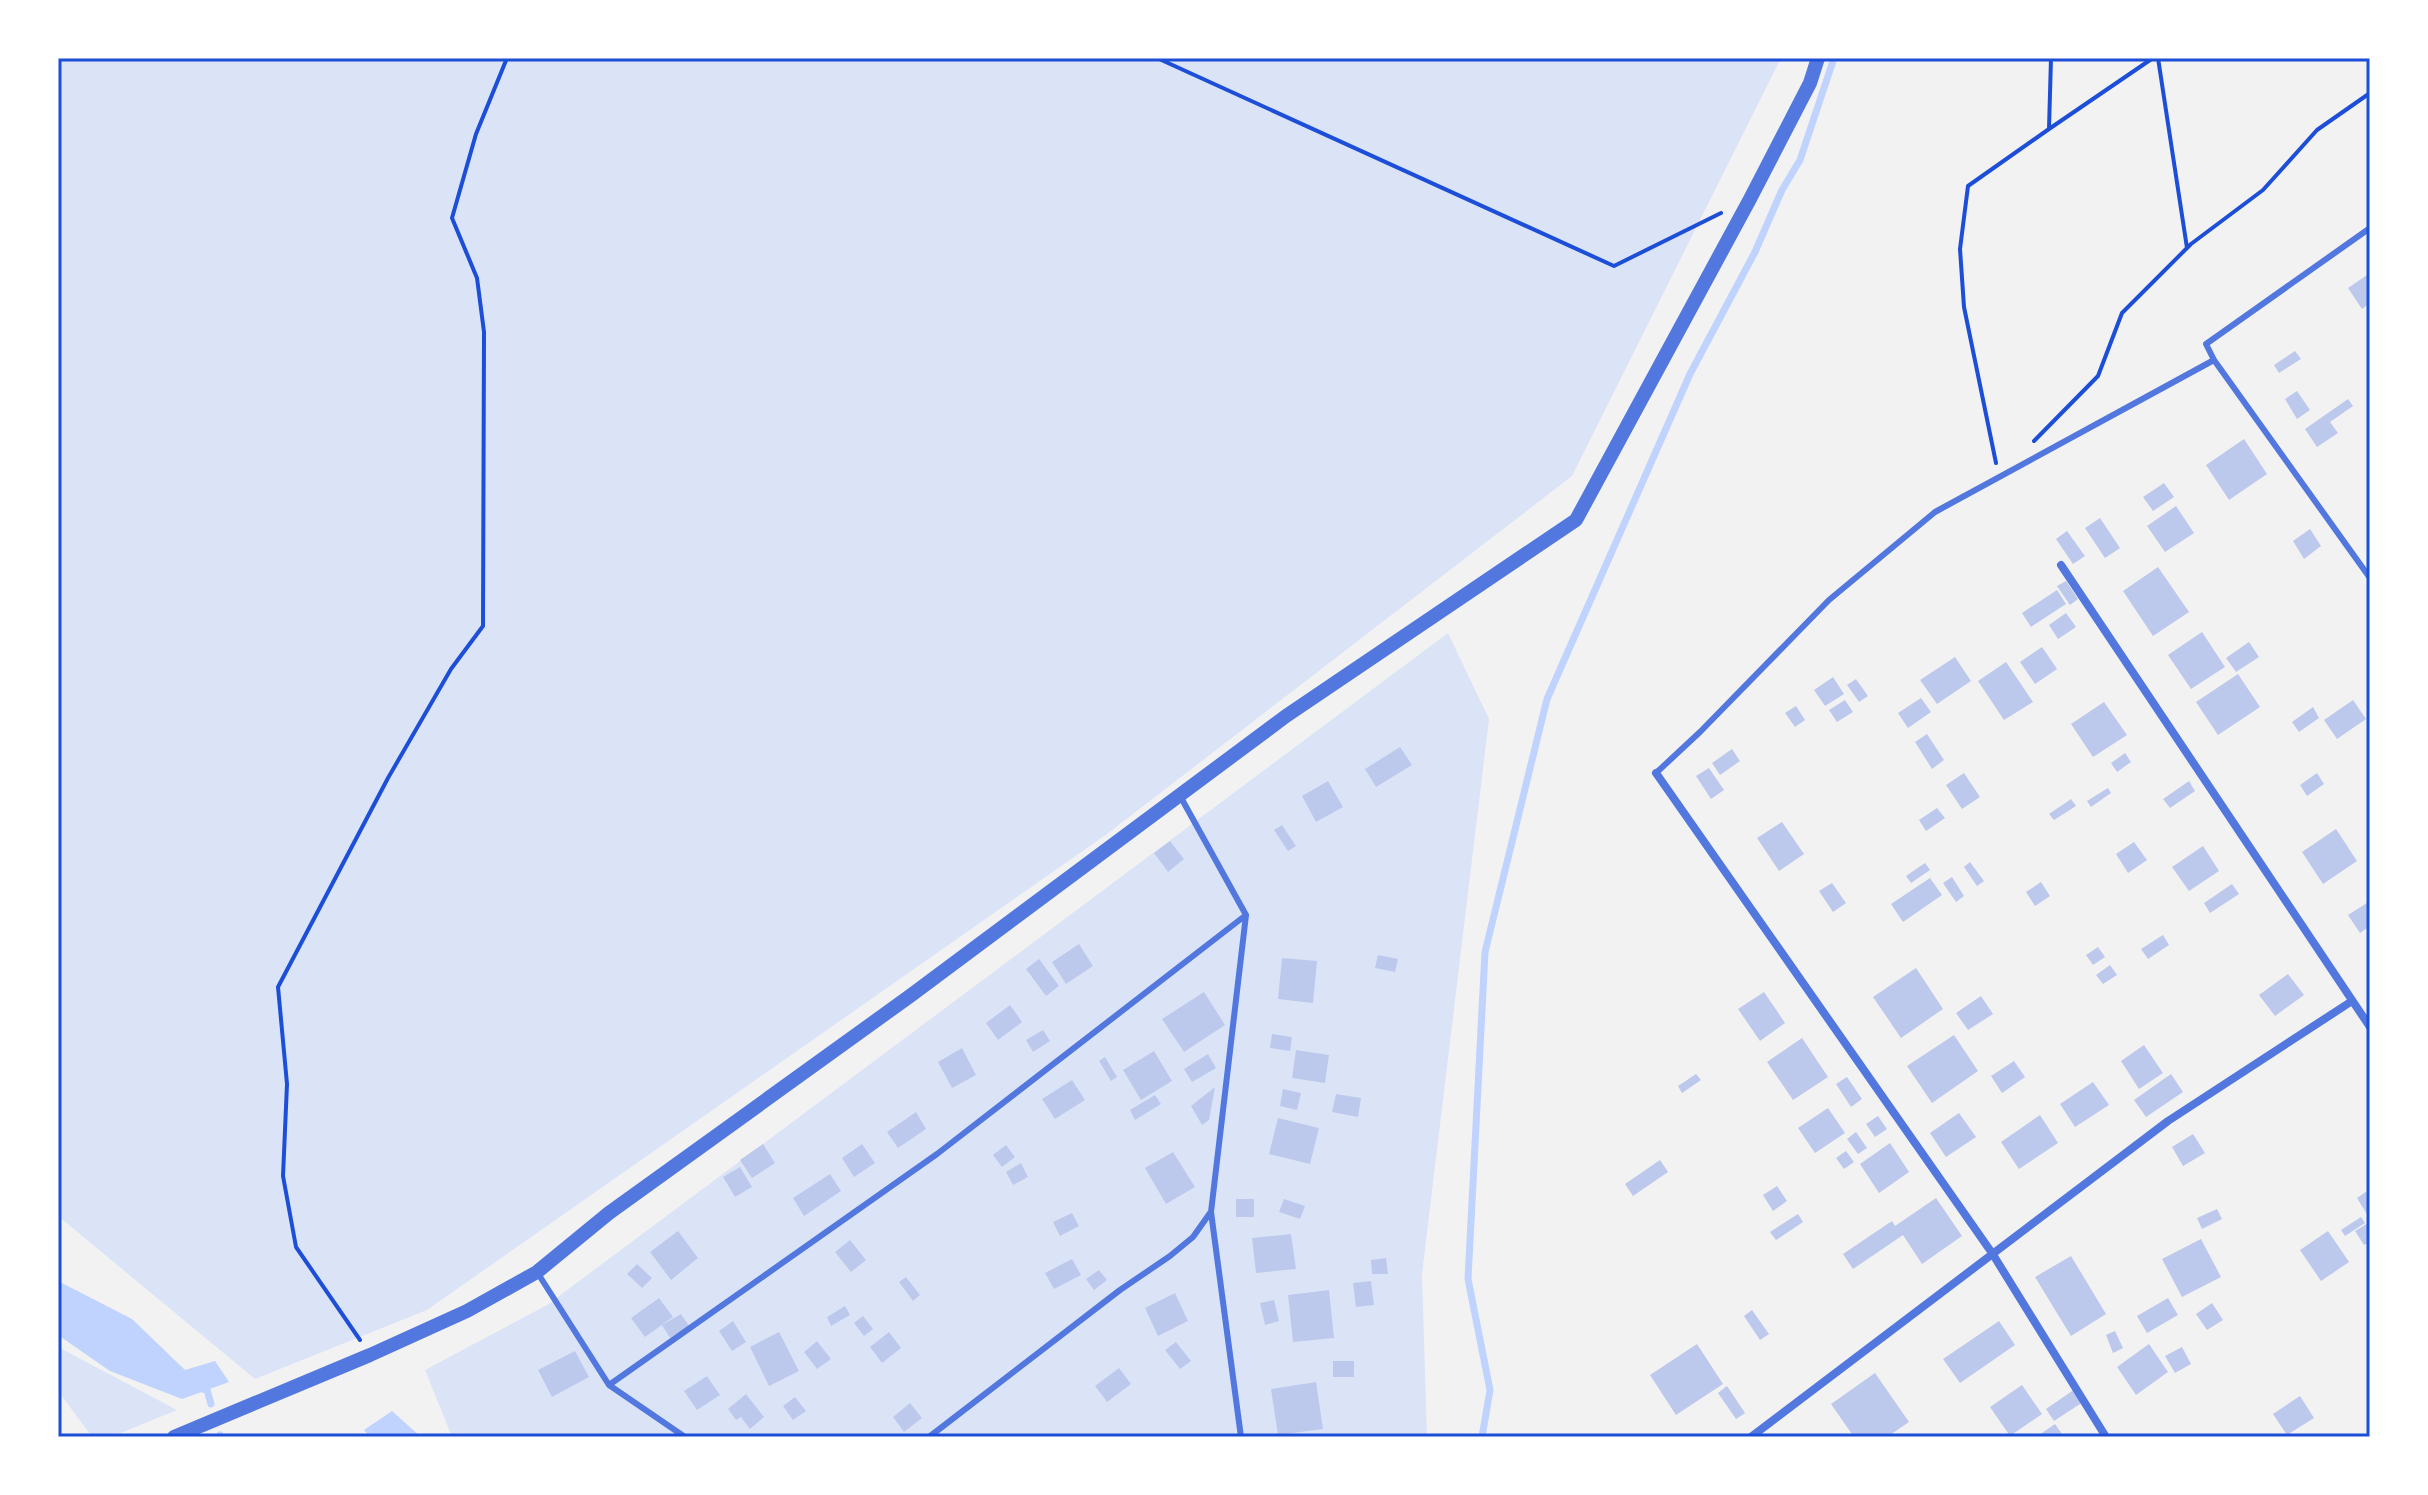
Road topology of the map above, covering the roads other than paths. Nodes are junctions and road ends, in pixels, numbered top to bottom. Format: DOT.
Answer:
graph roads {
  1 [pos="1818,58"];
  2 [pos="2370,228"];
  3 [pos="2214,360"];
  4 [pos="2061,565"];
  5 [pos="2370,578"];
  6 [pos="1656,773"];
  7 [pos="1178,794"];
  8 [pos="1246,915"];
  9 [pos="2352,1001"];
  10 [pos="2370,1027"];
  11 [pos="1211,1212"];
  12 [pos="1992,1253"];
  13 [pos="537,1272"];
  14 [pos="609,1385"];
  15 [pos="174,1437"];
  16 [pos="685,1437"];
  17 [pos="929,1437"];
  18 [pos="1241,1437"];
  19 [pos="1751,1437"];
  20 [pos="2106,1437"];
  1 -- 7 [label="street"];
  2 -- 3 [label="lane"];
  3 -- 5 [label="lane"];
  3 -- 6 [label="lane"];
  4 -- 9 [label="street"];
  6 -- 12 [label="street"];
  7 -- 8 [label="lane"];
  7 -- 13 [label="street"];
  8 -- 11 [label="lane"];
  8 -- 14 [label="lane"];
  9 -- 10 [label="street"];
  9 -- 12 [label="street"];
  11 -- 17 [label="lane"];
  11 -- 18 [label="lane"];
  12 -- 19 [label="street"];
  12 -- 20 [label="street"];
  13 -- 14 [label="lane"];
  13 -- 15 [label="street"];
  14 -- 16 [label="lane"];
}
